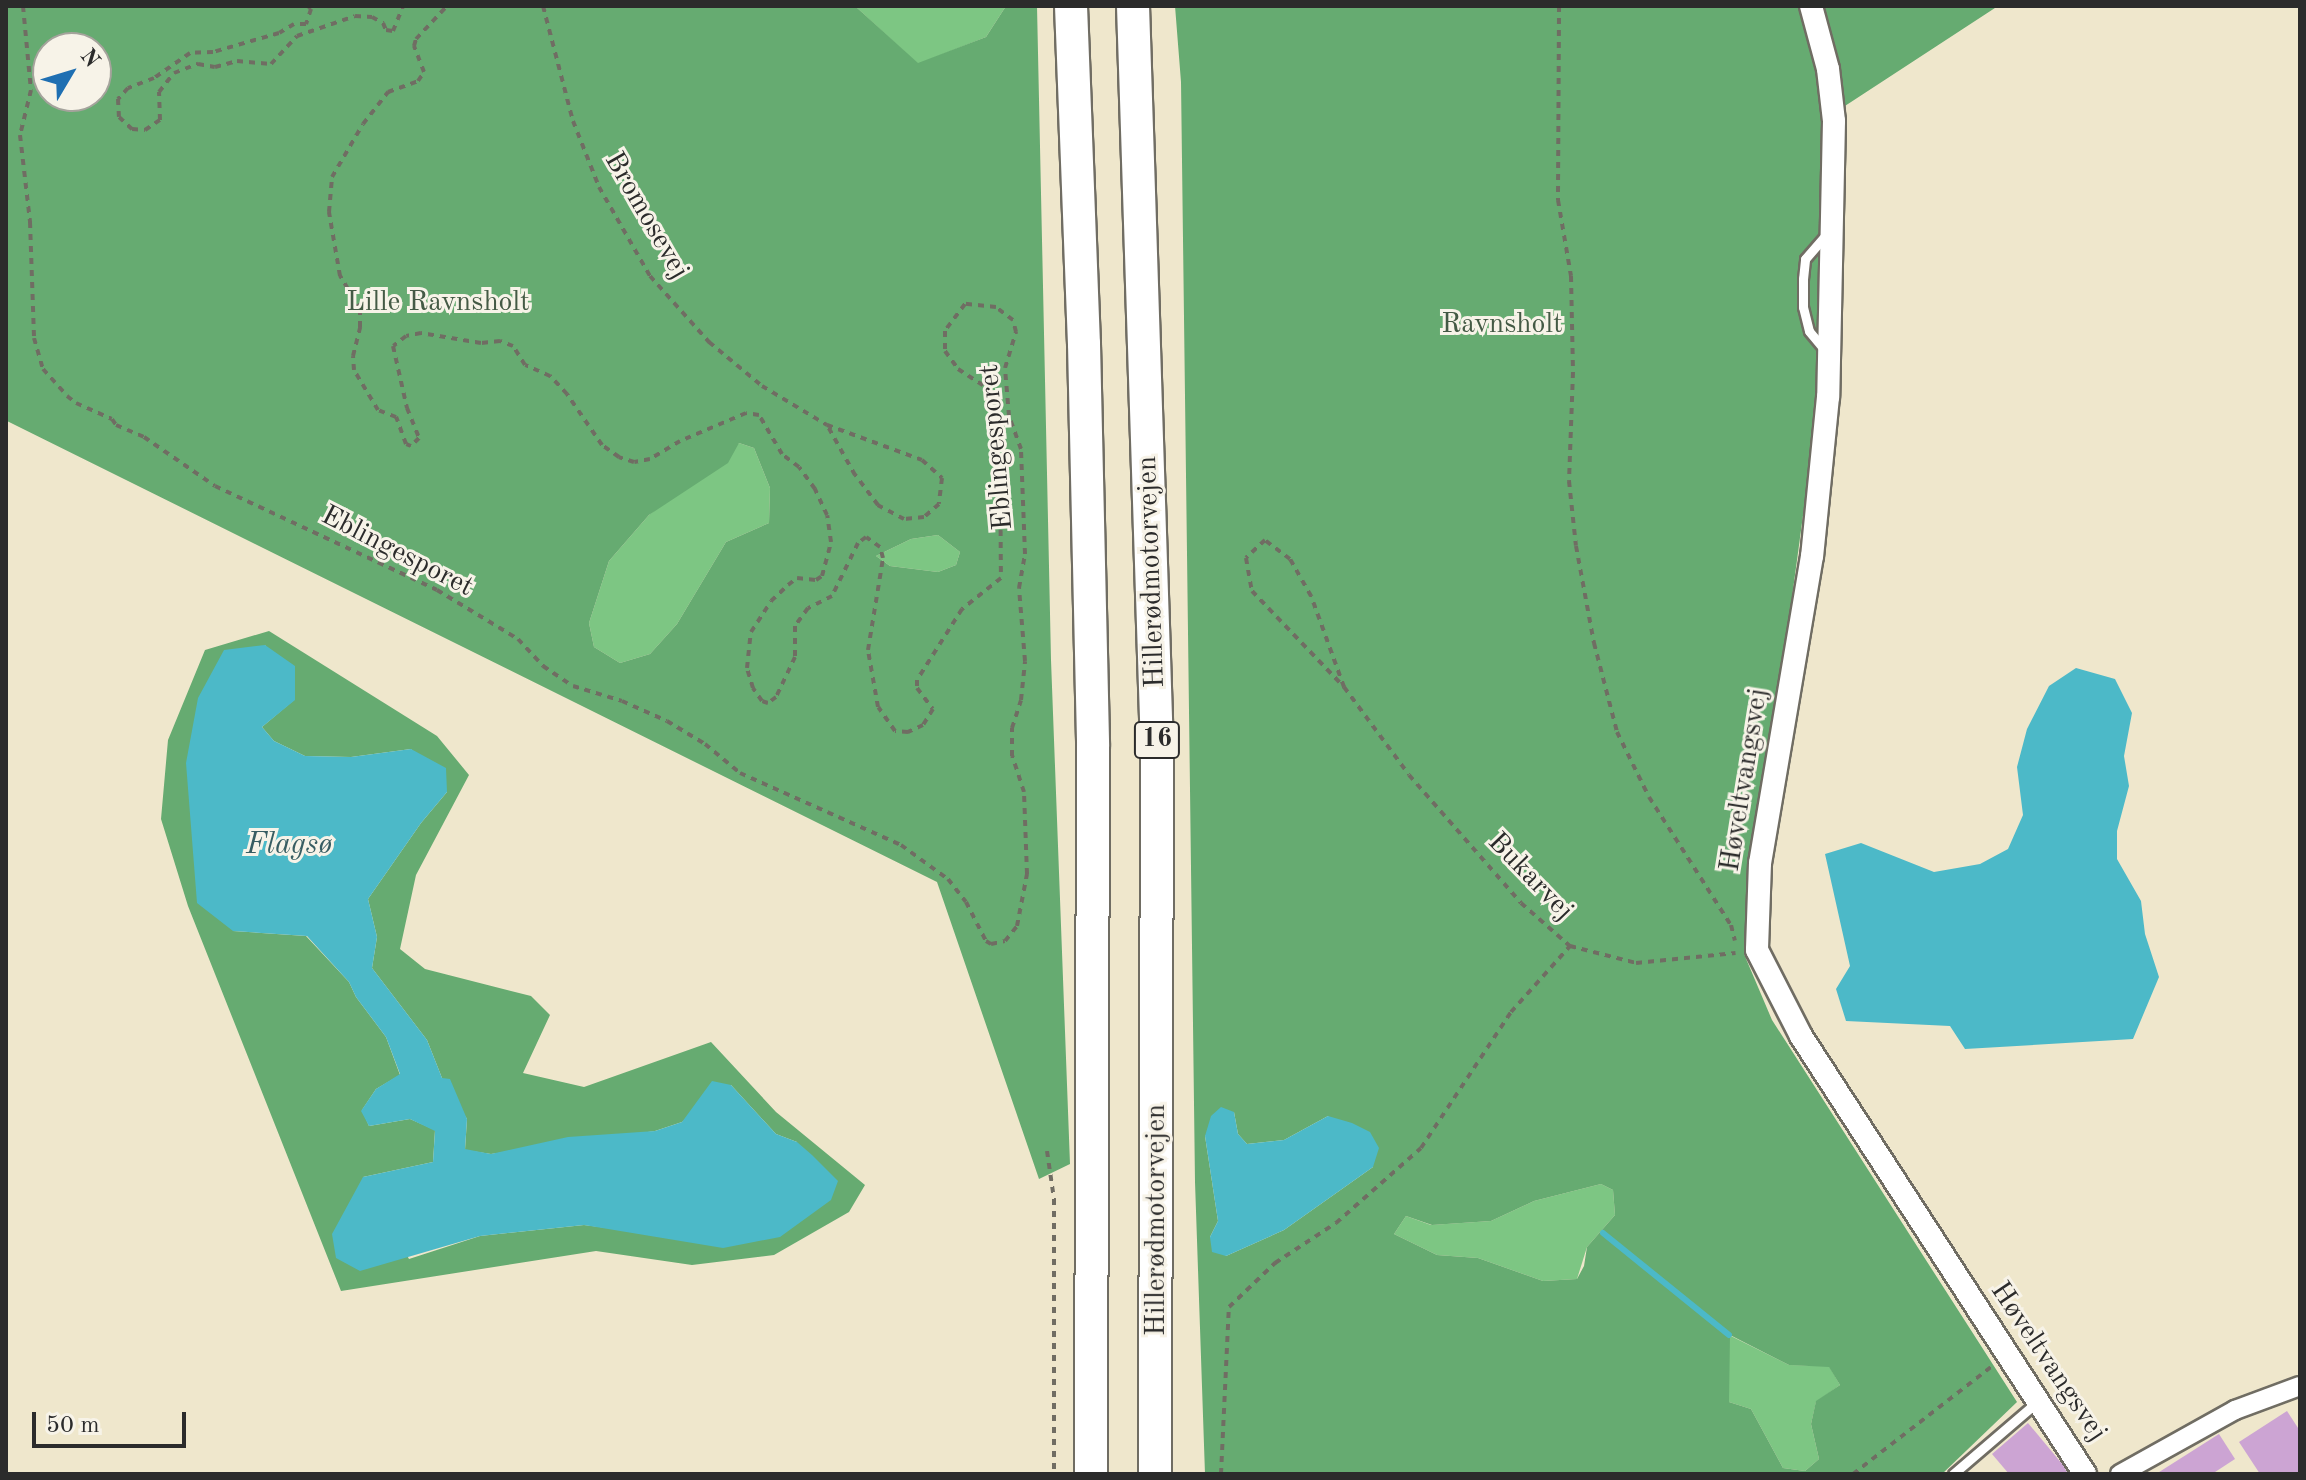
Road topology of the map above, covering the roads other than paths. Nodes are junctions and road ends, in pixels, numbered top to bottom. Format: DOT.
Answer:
graph roads {
  1 [pos="1071,6"];
  2 [pos="1133,6"];
  3 [pos="1811,6"];
  4 [pos="2300,1386"];
  5 [pos="2037,1402"];
  6 [pos="1091,1474"];
  7 [pos="1155,1474"];
  8 [pos="1953,1474"];
  9 [pos="2085,1474"];
  10 [pos="2120,1474"];
  1 -- 6 [label="highway, 16"];
  2 -- 7 [label="highway, Hillerødmotorvejen / 16"];
  3 -- 5 [label="street, Høveltvangsvej"];
  4 -- 10 [label="street"];
  5 -- 8 [label="lane"];
  5 -- 9 [label="street, Høveltvangsvej"];
}
